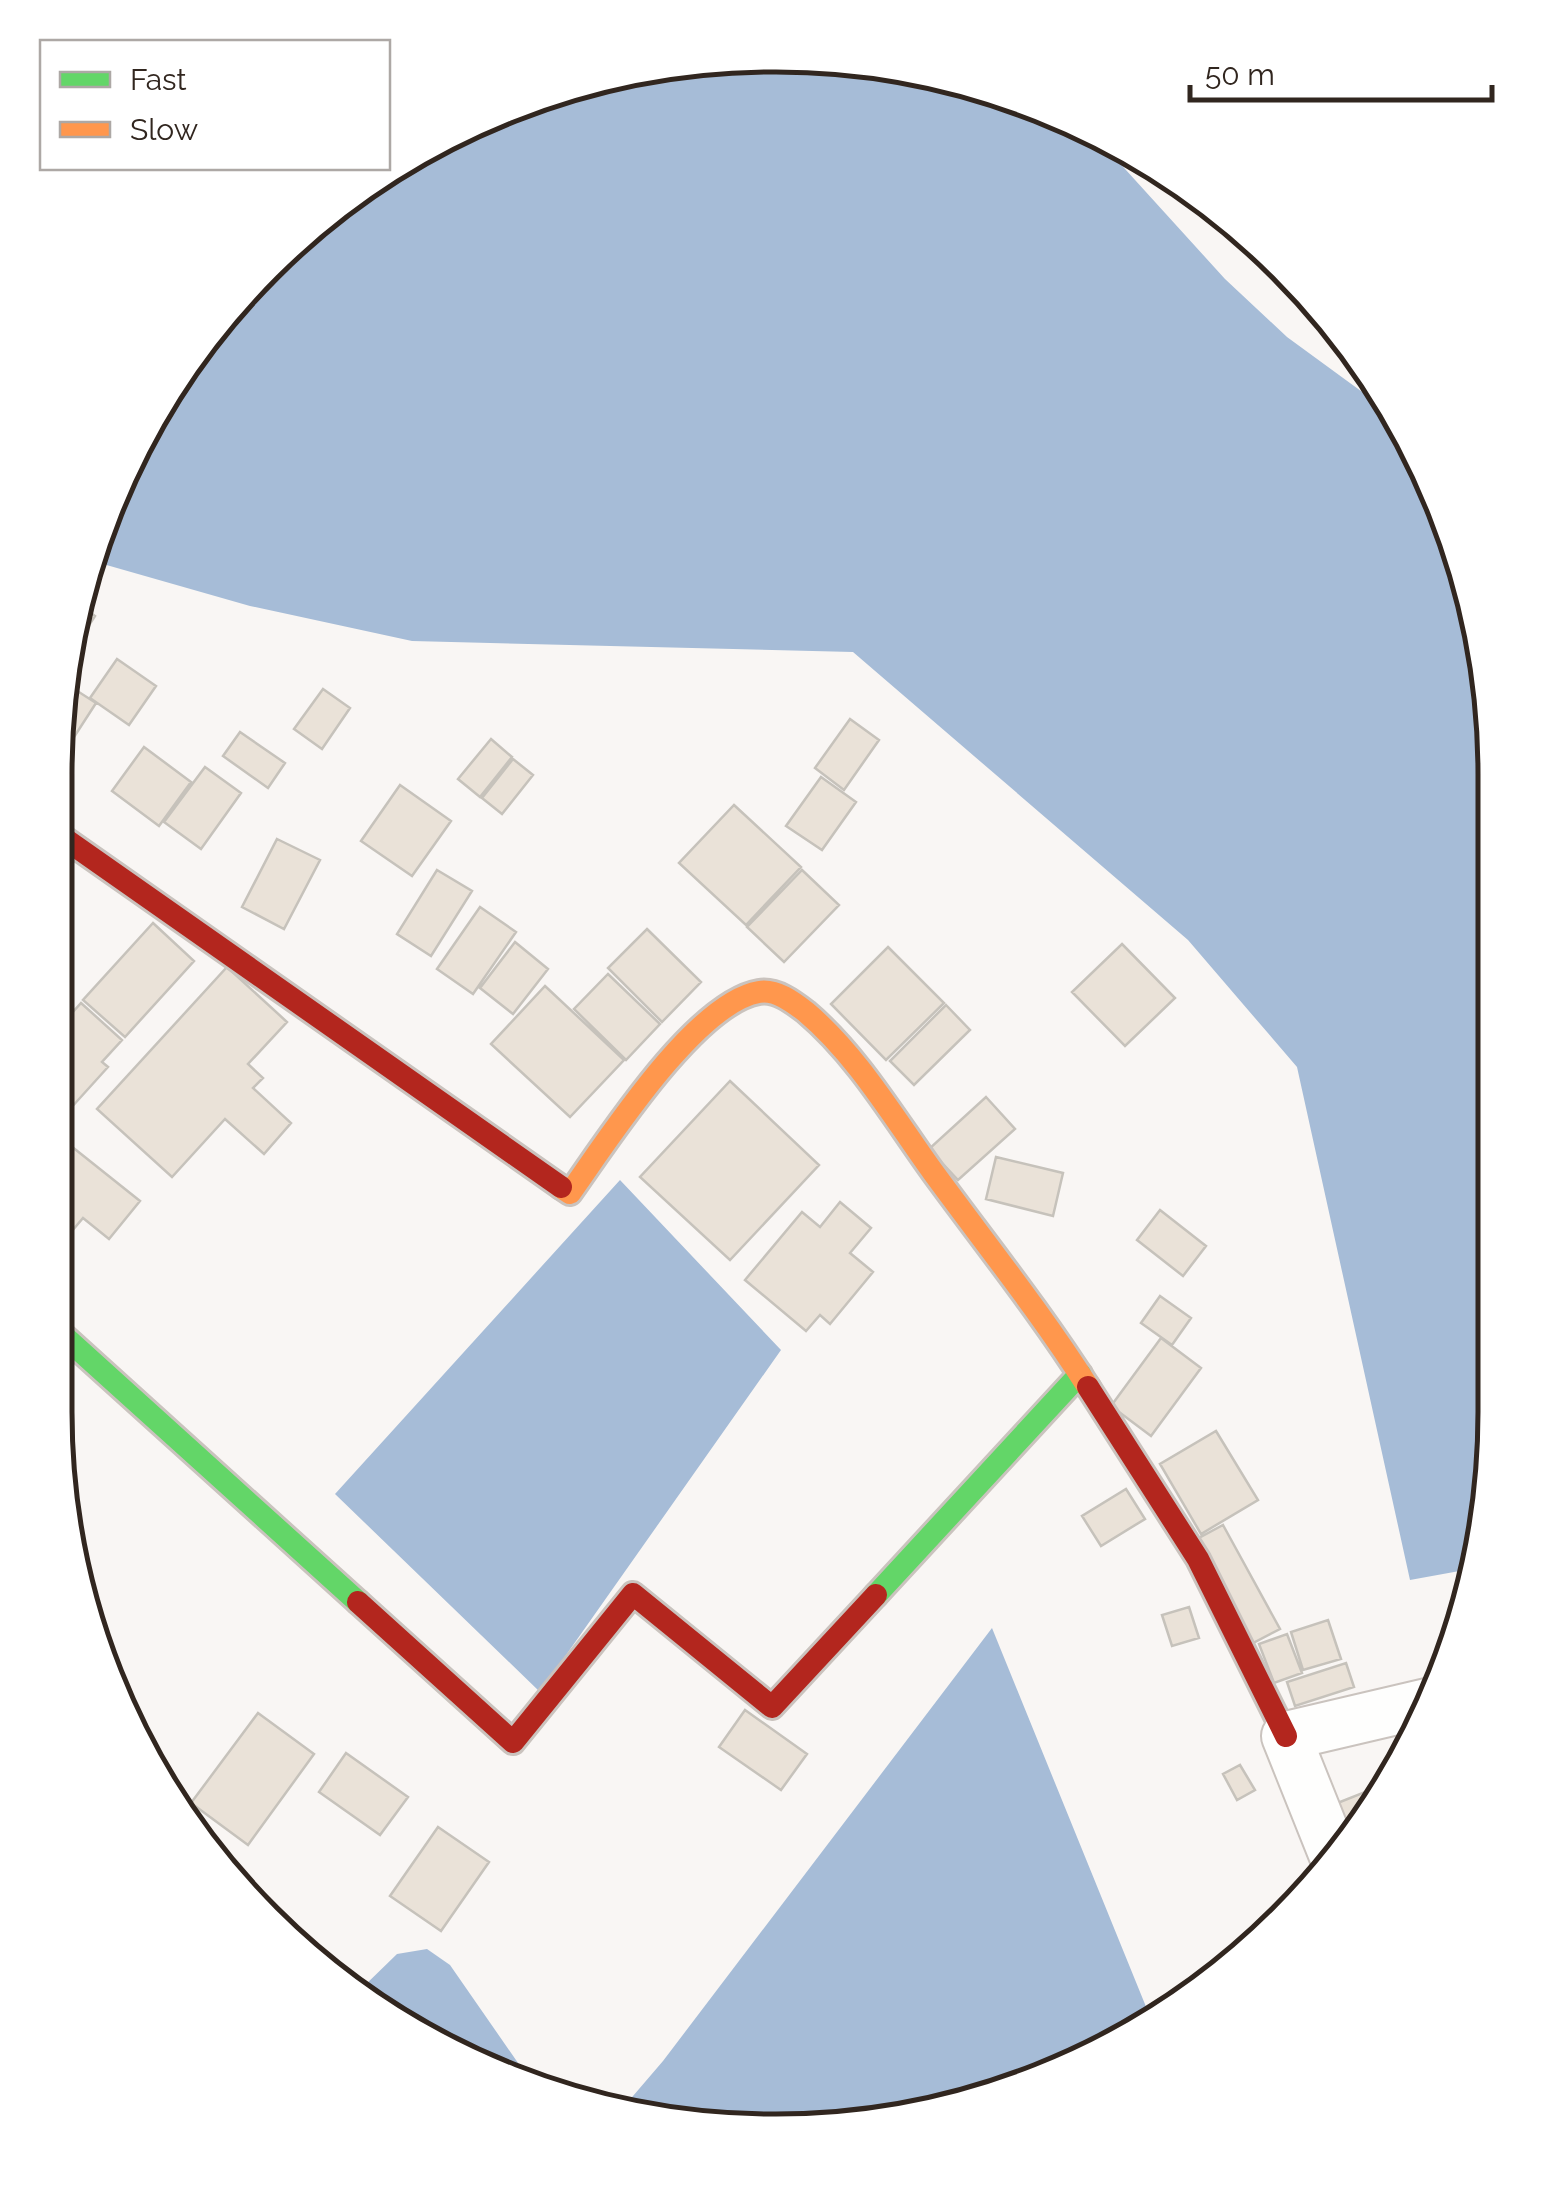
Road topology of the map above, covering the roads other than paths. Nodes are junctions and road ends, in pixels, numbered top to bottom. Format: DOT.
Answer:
graph roads {
  1 [pos="72,844"];
  2 [pos="72,1344"];
  3 [pos="1080,1374"];
  4 [pos="1413,1706"];
  5 [pos="1286,1736"];
  6 [pos="1329,1844"];
  1 -- 3 [label="street"];
  2 -- 3 [label="street"];
  3 -- 5 [label="street"];
  4 -- 5 [label="street"];
  5 -- 6 [label="street"];
}
